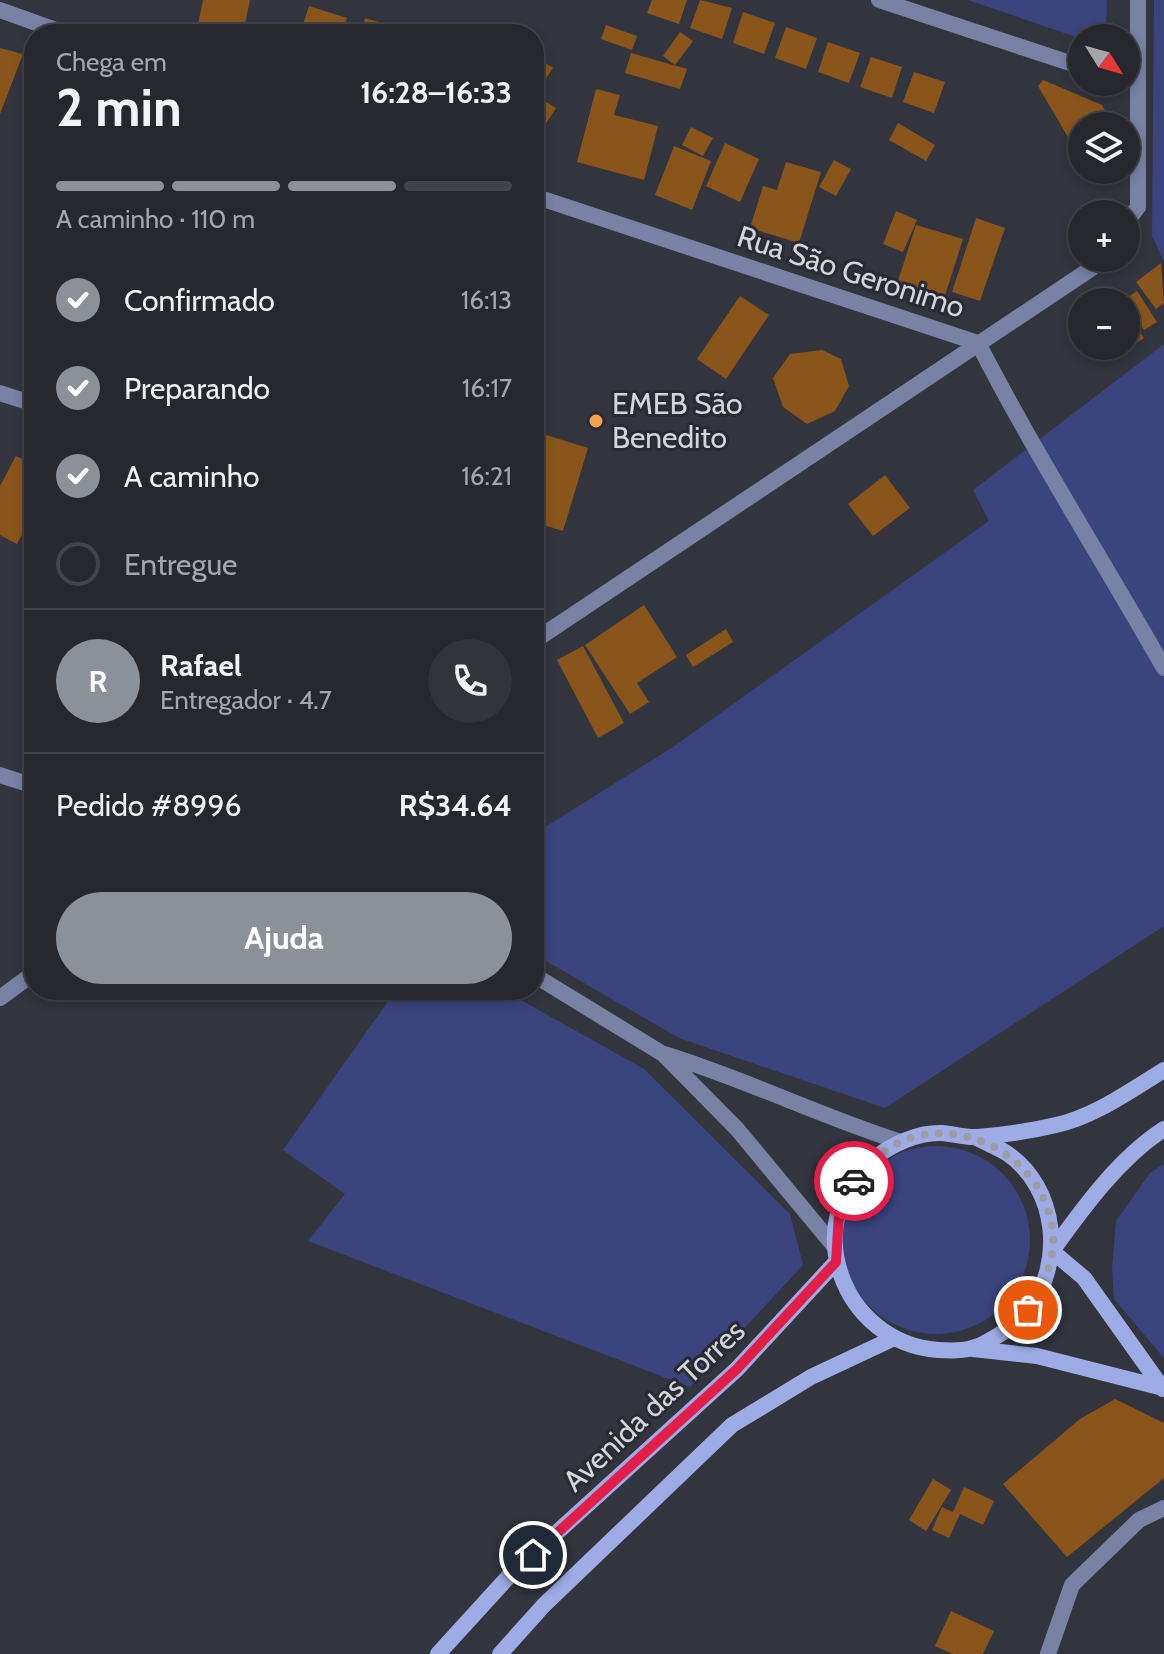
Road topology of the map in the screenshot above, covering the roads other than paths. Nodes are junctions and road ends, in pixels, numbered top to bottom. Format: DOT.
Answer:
graph roads {
  1 [pos="879,0"];
  2 [pos="1138,0"];
  3 [pos="0,10"];
  4 [pos="39,24"];
  5 [pos="1137,24"];
  6 [pos="1068,62"];
  7 [pos="1134,96"];
  8 [pos="544,199"];
  9 [pos="1138,200"];
  10 [pos="1086,272"];
  11 [pos="978,343"];
  12 [pos="0,393"];
  13 [pos="24,401"];
  14 [pos="544,634"];
  15 [pos="1164,668"];
  16 [pos="0,775"];
  17 [pos="24,783"];
  18 [pos="24,980"];
  19 [pos="544,981"];
  20 [pos="0,998"];
  21 [pos="663,1054"];
  22 [pos="1164,1070"];
  23 [pos="1164,1129"];
  24 [pos="975,1137"];
  25 [pos="901,1142"];
  26 [pos="1052,1251"];
  27 [pos="835,1254"];
  28 [pos="892,1339"];
  29 [pos="973,1349"];
  30 [pos="1162,1388"];
  31 [pos="1164,1508"];
  32 [pos="438,1654"];
  33 [pos="500,1654"];
  34 [pos="1048,1654"];
  1 -- 6 [label="street"];
  2 -- 5 [label="street"];
  3 -- 4 [label="street"];
  7 -- 9 [label="street"];
  8 -- 11 [label="street, Rua São Geronimo"];
  10 -- 11 [label="street"];
  11 -- 14 [label="street"];
  11 -- 15 [label="street, Rua São Geronimo"];
  12 -- 13 [label="street"];
  16 -- 17 [label="street"];
  18 -- 20 [label="street"];
  19 -- 21 [label="street"];
  21 -- 25 [label="street"];
  21 -- 27 [label="street"];
  22 -- 24 [label="main road"];
  23 -- 26 [label="main road"];
  24 -- 25 [label="main road"];
  24 -- 26 [label="main road"];
  25 -- 27 [label="main road"];
  26 -- 29 [label="main road"];
  26 -- 30 [label="main road"];
  27 -- 28 [label="main road"];
  27 -- 32 [label="main road, Avenida das Torres"];
  28 -- 29 [label="main road"];
  28 -- 33 [label="main road"];
  29 -- 30 [label="main road"];
  31 -- 34 [label="street"];
}
